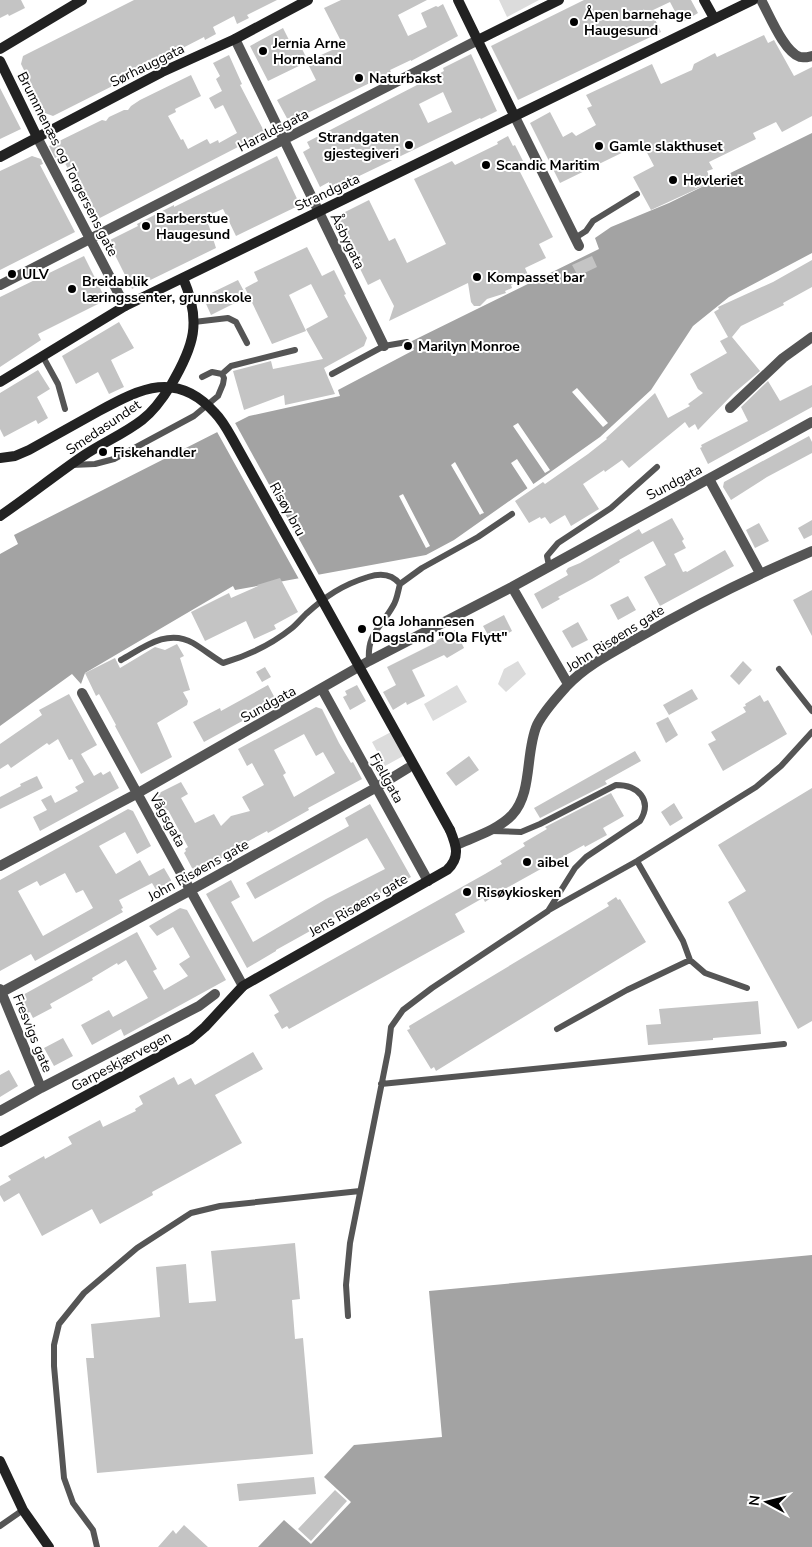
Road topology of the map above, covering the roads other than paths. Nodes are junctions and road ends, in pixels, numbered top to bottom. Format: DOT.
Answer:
graph roads {
  1 [pos="82,0"];
  2 [pos="308,0"];
  3 [pos="458,0"];
  4 [pos="559,0"];
  5 [pos="704,0"];
  6 [pos="753,0"];
  7 [pos="761,0"];
  8 [pos="714,18"];
  9 [pos="235,39"];
  10 [pos="478,40"];
  11 [pos="0,49"];
  12 [pos="812,56"];
  13 [pos="0,61"];
  14 [pos="514,115"];
  15 [pos="38,137"];
  16 [pos="283,140"];
  17 [pos="0,157"];
  18 [pos="637,194"];
  19 [pos="318,211"];
  20 [pos="91,239"];
  21 [pos="577,242"];
  22 [pos="182,278"];
  23 [pos="0,285"];
  24 [pos="125,306"];
  25 [pos="194,322"];
  26 [pos="812,337"];
  27 [pos="407,342"];
  28 [pos="247,343"];
  29 [pos="384,346"];
  30 [pos="296,350"];
  31 [pos="42,355"];
  32 [pos="222,374"];
  33 [pos="332,374"];
  34 [pos="202,377"];
  35 [pos="0,382"];
  36 [pos="730,408"];
  37 [pos="65,409"];
  38 [pos="812,422"];
  39 [pos="0,458"];
  40 [pos="71,465"];
  41 [pos="657,467"];
  42 [pos="709,479"];
  43 [pos="3,514"];
  44 [pos="512,514"];
  45 [pos="812,550"];
  46 [pos="549,566"];
  47 [pos="760,573"];
  48 [pos="400,584"];
  49 [pos="512,586"];
  50 [pos="121,660"];
  51 [pos="369,661"];
  52 [pos="778,670"];
  53 [pos="568,684"];
  54 [pos="322,689"];
  55 [pos="82,693"];
  56 [pos="812,710"];
  57 [pos="811,735"];
  58 [pos="408,768"];
  59 [pos="377,787"];
  60 [pos="138,793"];
  61 [pos="489,831"];
  62 [pos="456,845"];
  63 [pos="637,861"];
  64 [pos="0,866"];
  65 [pos="428,881"];
  66 [pos="191,890"];
  67 [pos="548,911"];
  68 [pos="690,960"];
  69 [pos="243,986"];
  70 [pos="747,988"];
  71 [pos="1,991"];
  72 [pos="214,994"];
  73 [pos="557,1029"];
  74 [pos="784,1044"];
  75 [pos="381,1084"];
  76 [pos="41,1088"];
  77 [pos="0,1111"];
  78 [pos="0,1142"];
  79 [pos="360,1191"];
  80 [pos="348,1316"];
  81 [pos="0,1461"];
  82 [pos="23,1510"];
  83 [pos="0,1526"];
  84 [pos="49,1547"];
  85 [pos="97,1547"];
  1 -- 11 [label="street"];
  2 -- 9 [label="street, Sørhauggata"];
  3 -- 10 [label="street"];
  4 -- 10 [label="street, Haraldsgata"];
  5 -- 8 [label="street"];
  6 -- 8 [label="street, Strandgata"];
  7 -- 12 [label="street"];
  8 -- 14 [label="street, Strandgata"];
  9 -- 15 [label="street, Sørhauggata"];
  9 -- 16 [label="street, Åsbygata"];
  10 -- 14 [label="street"];
  10 -- 16 [label="street, Haraldsgata"];
  13 -- 15 [label="street, Brummenæs og Torgersens gate"];
  14 -- 19 [label="street, Strandgata"];
  14 -- 21 [label="street"];
  15 -- 17 [label="street, Sørhauggata"];
  15 -- 20 [label="street, Brummenæs og Torgersens gate"];
  16 -- 19 [label="street, Åsbygata"];
  16 -- 20 [label="street, Haraldsgata"];
  18 -- 21 [label="lane"];
  19 -- 22 [label="street, Strandgata"];
  19 -- 29 [label="street, Åsbygata"];
  20 -- 23 [label="street, Haraldsgata"];
  20 -- 24 [label="street, Brummenæs og Torgersens gate"];
  22 -- 24 [label="street, Strandgata"];
  22 -- 25 [label="street, Smedasundet"];
  24 -- 31 [label="street, Strandgata"];
  25 -- 28 [label="lane"];
  25 -- 40 [label="street, Smedasundet"];
  26 -- 36 [label="street"];
  27 -- 29 [label="lane"];
  29 -- 33 [label="lane"];
  30 -- 32 [label="lane"];
  31 -- 35 [label="street, Strandgata"];
  31 -- 37 [label="lane"];
  32 -- 34 [label="lane"];
  32 -- 40 [label="lane"];
  38 -- 42 [label="street, Sundgata"];
  39 -- 62 [label="street, Risøy bru, bridge"];
  40 -- 43 [label="street, Smedasundet"];
  41 -- 46 [label="lane, Sundgata"];
  42 -- 46 [label="street, Sundgata"];
  42 -- 47 [label="street"];
  44 -- 48 [label="lane"];
  45 -- 47 [label="street, John Risøens gate"];
  46 -- 49 [label="street, Sundgata"];
  47 -- 53 [label="street, John Risøens gate"];
  48 -- 50 [label="lane"];
  48 -- 51 [label="lane"];
  49 -- 51 [label="street, Sundgata"];
  49 -- 53 [label="street"];
  51 -- 54 [label="street, Sundgata"];
  52 -- 56 [label="lane"];
  53 -- 61 [label="street, John Risøens gate"];
  54 -- 59 [label="street, Fjellgata"];
  54 -- 60 [label="street, Sundgata"];
  55 -- 60 [label="street, Vågsgata"];
  57 -- 63 [label="lane"];
  58 -- 59 [label="street, John Risøens gate"];
  59 -- 65 [label="street, Fjellgata"];
  59 -- 66 [label="street, John Risøens gate"];
  60 -- 64 [label="street, Sundgata"];
  60 -- 66 [label="street, Vågsgata"];
  61 -- 62 [label="street, John Risøens gate"];
  61 -- 67 [label="lane"];
  62 -- 65 [label="street, Jens Risøens gate"];
  63 -- 67 [label="lane"];
  63 -- 68 [label="lane"];
  65 -- 69 [label="street, Jens Risøens gate"];
  66 -- 69 [label="street, Vågsgata"];
  66 -- 71 [label="street, John Risøens gate"];
  67 -- 75 [label="lane"];
  68 -- 70 [label="lane"];
  68 -- 73 [label="lane"];
  69 -- 78 [label="street, Garpeskjærvegen"];
  71 -- 76 [label="street, Fresvigs gate"];
  72 -- 76 [label="street"];
  74 -- 75 [label="lane"];
  75 -- 79 [label="lane"];
  76 -- 77 [label="street"];
  79 -- 80 [label="lane"];
  79 -- 85 [label="lane"];
  81 -- 82 [label="street"];
  82 -- 83 [label="lane"];
  82 -- 84 [label="street"];
}
